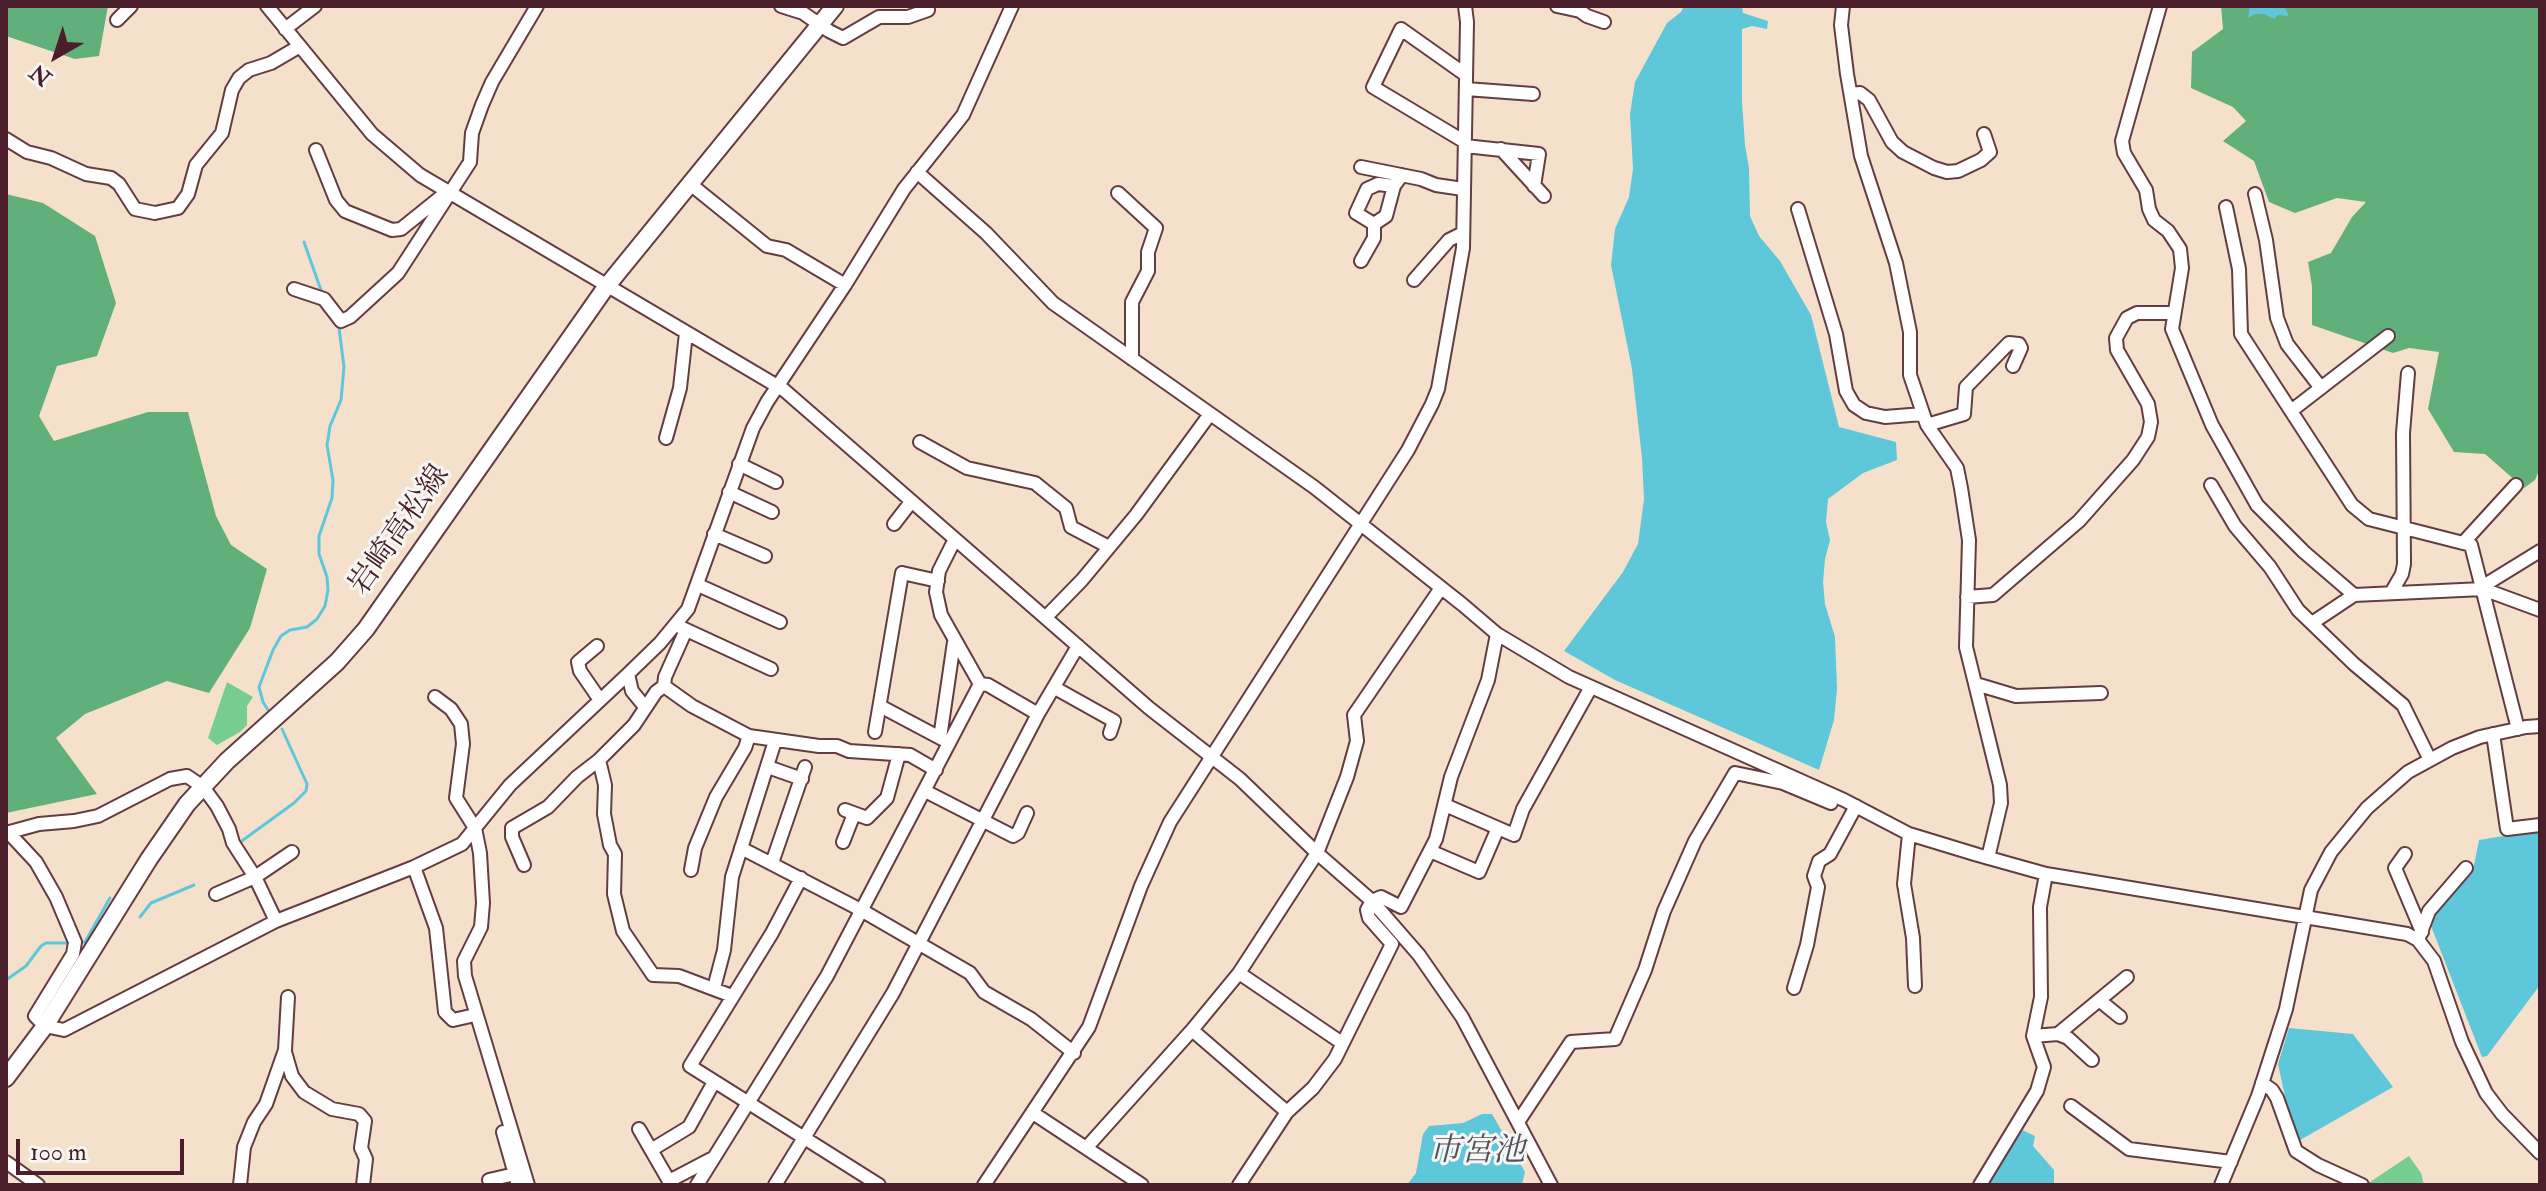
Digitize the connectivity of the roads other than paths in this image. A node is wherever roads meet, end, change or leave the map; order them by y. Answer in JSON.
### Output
{"nodes":[{"id":1,"x":131,"y":6,"type":"edge"},
{"id":2,"x":267,"y":6,"type":"edge"},
{"id":3,"x":315,"y":6,"type":"edge"},
{"id":4,"x":537,"y":6,"type":"edge"},
{"id":5,"x":781,"y":6,"type":"edge"},
{"id":6,"x":835,"y":6,"type":"edge"},
{"id":7,"x":927,"y":6,"type":"edge"},
{"id":8,"x":1012,"y":6,"type":"edge"},
{"id":9,"x":1465,"y":6,"type":"edge"},
{"id":10,"x":1557,"y":6,"type":"edge"},
{"id":11,"x":1843,"y":6,"type":"edge"},
{"id":12,"x":2160,"y":6,"type":"edge"},
{"id":13,"x":117,"y":20,"type":"dead end"},
{"id":14,"x":1604,"y":22,"type":"dead end"},
{"id":15,"x":819,"y":25,"type":"junction"},
{"id":16,"x":285,"y":29,"type":"junction"},
{"id":17,"x":300,"y":46,"type":"junction"},
{"id":18,"x":1466,"y":75,"type":"junction"},
{"id":19,"x":1466,"y":89,"type":"junction"},
{"id":20,"x":1533,"y":94,"type":"dead end"},
{"id":21,"x":1851,"y":94,"type":"junction"},
{"id":22,"x":1984,"y":134,"type":"dead end"},
{"id":23,"x":6,"y":139,"type":"edge"},
{"id":24,"x":1465,"y":144,"type":"junction"},
{"id":25,"x":1501,"y":149,"type":"junction"},
{"id":26,"x":316,"y":150,"type":"dead end"},
{"id":27,"x":1361,"y":167,"type":"dead end"},
{"id":28,"x":917,"y":172,"type":"junction"},
{"id":29,"x":1398,"y":180,"type":"junction"},
{"id":30,"x":689,"y":183,"type":"junction"},
{"id":31,"x":1534,"y":186,"type":"junction"},
{"id":32,"x":1463,"y":189,"type":"junction"},
{"id":33,"x":1118,"y":193,"type":"dead end"},
{"id":34,"x":449,"y":194,"type":"junction"},
{"id":35,"x":2255,"y":194,"type":"dead end"},
{"id":36,"x":1544,"y":196,"type":"dead end"},
{"id":37,"x":2226,"y":207,"type":"dead end"},
{"id":38,"x":1798,"y":209,"type":"dead end"},
{"id":39,"x":1374,"y":224,"type":"junction"},
{"id":40,"x":1463,"y":233,"type":"junction"},
{"id":41,"x":1361,"y":261,"type":"dead end"},
{"id":42,"x":1414,"y":280,"type":"dead end"},
{"id":43,"x":845,"y":285,"type":"junction"},
{"id":44,"x":606,"y":287,"type":"junction"},
{"id":45,"x":294,"y":289,"type":"dead end"},
{"id":46,"x":2174,"y":313,"type":"junction"},
{"id":47,"x":686,"y":333,"type":"junction"},
{"id":48,"x":2388,"y":336,"type":"dead end"},
{"id":49,"x":1132,"y":359,"type":"junction"},
{"id":50,"x":2013,"y":366,"type":"dead end"},
{"id":51,"x":2408,"y":373,"type":"dead end"},
{"id":52,"x":778,"y":386,"type":"junction"},
{"id":53,"x":2321,"y":388,"type":"junction"},
{"id":54,"x":2291,"y":411,"type":"junction"},
{"id":55,"x":1210,"y":414,"type":"junction"},
{"id":56,"x":1925,"y":420,"type":"junction"},
{"id":57,"x":666,"y":438,"type":"dead end"},
{"id":58,"x":920,"y":442,"type":"dead end"},
{"id":59,"x":739,"y":464,"type":"junction"},
{"id":60,"x":776,"y":482,"type":"dead end"},
{"id":61,"x":2211,"y":485,"type":"dead end"},
{"id":62,"x":2516,"y":485,"type":"dead end"},
{"id":63,"x":729,"y":492,"type":"junction"},
{"id":64,"x":911,"y":502,"type":"junction"},
{"id":65,"x":772,"y":512,"type":"dead end"},
{"id":66,"x":1362,"y":523,"type":"junction"},
{"id":67,"x":894,"y":524,"type":"dead end"},
{"id":68,"x":2404,"y":530,"type":"junction"},
{"id":69,"x":714,"y":534,"type":"junction"},
{"id":70,"x":955,"y":539,"type":"junction"},
{"id":71,"x":2463,"y":543,"type":"junction"},
{"id":72,"x":1109,"y":547,"type":"junction"},
{"id":73,"x":2540,"y":551,"type":"edge"},
{"id":74,"x":765,"y":556,"type":"dead end"},
{"id":75,"x":938,"y":581,"type":"junction"},
{"id":76,"x":698,"y":585,"type":"junction"},
{"id":77,"x":1441,"y":588,"type":"junction"},
{"id":78,"x":2483,"y":589,"type":"junction"},
{"id":79,"x":2391,"y":593,"type":"junction"},
{"id":80,"x":2354,"y":595,"type":"junction"},
{"id":81,"x":1967,"y":597,"type":"junction"},
{"id":82,"x":2540,"y":610,"type":"edge"},
{"id":83,"x":1046,"y":617,"type":"junction"},
{"id":84,"x":780,"y":622,"type":"dead end"},
{"id":85,"x":2312,"y":623,"type":"junction"},
{"id":86,"x":681,"y":627,"type":"junction"},
{"id":87,"x":1497,"y":634,"type":"junction"},
{"id":88,"x":954,"y":642,"type":"junction"},
{"id":89,"x":597,"y":646,"type":"dead end"},
{"id":90,"x":1078,"y":646,"type":"junction"},
{"id":91,"x":771,"y":669,"type":"dead end"},
{"id":92,"x":628,"y":674,"type":"junction"},
{"id":93,"x":980,"y":684,"type":"junction"},
{"id":94,"x":1976,"y":684,"type":"junction"},
{"id":95,"x":664,"y":686,"type":"junction"},
{"id":96,"x":1591,"y":687,"type":"junction"},
{"id":97,"x":1055,"y":688,"type":"junction"},
{"id":98,"x":2101,"y":693,"type":"dead end"},
{"id":99,"x":435,"y":697,"type":"dead end"},
{"id":100,"x":600,"y":700,"type":"junction"},
{"id":101,"x":880,"y":706,"type":"junction"},
{"id":102,"x":645,"y":707,"type":"junction"},
{"id":103,"x":1038,"y":714,"type":"junction"},
{"id":104,"x":2540,"y":726,"type":"edge"},
{"id":105,"x":2518,"y":729,"type":"junction"},
{"id":106,"x":875,"y":732,"type":"dead end"},
{"id":107,"x":1110,"y":733,"type":"dead end"},
{"id":108,"x":2493,"y":734,"type":"junction"},
{"id":109,"x":749,"y":736,"type":"junction"},
{"id":110,"x":775,"y":741,"type":"junction"},
{"id":111,"x":945,"y":741,"type":"junction"},
{"id":112,"x":899,"y":754,"type":"junction"},
{"id":113,"x":1211,"y":755,"type":"junction"},
{"id":114,"x":599,"y":760,"type":"junction"},
{"id":115,"x":2430,"y":760,"type":"junction"},
{"id":116,"x":768,"y":767,"type":"junction"},
{"id":117,"x":936,"y":770,"type":"junction"},
{"id":118,"x":203,"y":787,"type":"junction"},
{"id":119,"x":925,"y":791,"type":"junction"},
{"id":120,"x":1850,"y":803,"type":"junction"},
{"id":121,"x":1445,"y":805,"type":"junction"},
{"id":122,"x":1027,"y":813,"type":"dead end"},
{"id":123,"x":983,"y":822,"type":"junction"},
{"id":124,"x":2540,"y":825,"type":"edge"},
{"id":125,"x":475,"y":828,"type":"junction"},
{"id":126,"x":1498,"y":828,"type":"junction"},
{"id":127,"x":7,"y":832,"type":"edge"},
{"id":128,"x":1909,"y":834,"type":"junction"},
{"id":129,"x":843,"y":842,"type":"dead end"},
{"id":130,"x":741,"y":848,"type":"junction"},
{"id":131,"x":1430,"y":851,"type":"junction"},
{"id":132,"x":292,"y":852,"type":"dead end"},
{"id":133,"x":1317,"y":853,"type":"junction"},
{"id":134,"x":2405,"y":854,"type":"dead end"},
{"id":135,"x":1988,"y":858,"type":"junction"},
{"id":136,"x":772,"y":863,"type":"junction"},
{"id":137,"x":524,"y":865,"type":"dead end"},
{"id":138,"x":414,"y":867,"type":"junction"},
{"id":139,"x":2466,"y":868,"type":"dead end"},
{"id":140,"x":691,"y":870,"type":"dead end"},
{"id":141,"x":2046,"y":874,"type":"junction"},
{"id":142,"x":255,"y":877,"type":"junction"},
{"id":143,"x":801,"y":878,"type":"junction"},
{"id":144,"x":216,"y":894,"type":"dead end"},
{"id":145,"x":1372,"y":901,"type":"junction"},
{"id":146,"x":861,"y":910,"type":"junction"},
{"id":147,"x":2305,"y":917,"type":"junction"},
{"id":148,"x":276,"y":921,"type":"junction"},
{"id":149,"x":2420,"y":936,"type":"junction"},
{"id":150,"x":918,"y":943,"type":"junction"},
{"id":151,"x":1239,"y":973,"type":"junction"},
{"id":152,"x":2127,"y":977,"type":"dead end"},
{"id":153,"x":1915,"y":986,"type":"dead end"},
{"id":154,"x":714,"y":988,"type":"junction"},
{"id":155,"x":1794,"y":988,"type":"dead end"},
{"id":156,"x":732,"y":996,"type":"junction"},
{"id":157,"x":288,"y":997,"type":"dead end"},
{"id":158,"x":2099,"y":1000,"type":"junction"},
{"id":159,"x":475,"y":1015,"type":"junction"},
{"id":160,"x":2120,"y":1017,"type":"dead end"},
{"id":161,"x":45,"y":1026,"type":"junction"},
{"id":162,"x":1192,"y":1030,"type":"junction"},
{"id":163,"x":2058,"y":1034,"type":"junction"},
{"id":164,"x":2033,"y":1036,"type":"junction"},
{"id":165,"x":1342,"y":1043,"type":"junction"},
{"id":166,"x":485,"y":1049,"type":"junction"},
{"id":167,"x":285,"y":1050,"type":"junction"},
{"id":168,"x":1074,"y":1053,"type":"junction"},
{"id":169,"x":2092,"y":1060,"type":"dead end"},
{"id":170,"x":6,"y":1078,"type":"edge"},
{"id":171,"x":714,"y":1082,"type":"junction"},
{"id":172,"x":2262,"y":1083,"type":"junction"},
{"id":173,"x":748,"y":1103,"type":"junction"},
{"id":174,"x":2071,"y":1106,"type":"dead end"},
{"id":175,"x":1287,"y":1112,"type":"junction"},
{"id":176,"x":1033,"y":1113,"type":"junction"},
{"id":177,"x":1518,"y":1122,"type":"junction"},
{"id":178,"x":639,"y":1129,"type":"dead end"},
{"id":179,"x":804,"y":1138,"type":"junction"},
{"id":180,"x":1087,"y":1147,"type":"junction"},
{"id":181,"x":651,"y":1150,"type":"junction"},
{"id":182,"x":2540,"y":1153,"type":"edge"},
{"id":183,"x":714,"y":1158,"type":"junction"},
{"id":184,"x":6,"y":1162,"type":"edge"},
{"id":185,"x":2231,"y":1162,"type":"junction"},
{"id":186,"x":860,"y":1172,"type":"junction"},
{"id":187,"x":489,"y":1180,"type":"dead end"},
{"id":188,"x":516,"y":1180,"type":"edge"},
{"id":189,"x":38,"y":1185,"type":"edge"},
{"id":190,"x":240,"y":1185,"type":"edge"},
{"id":191,"x":363,"y":1185,"type":"edge"},
{"id":192,"x":528,"y":1185,"type":"edge"},
{"id":193,"x":697,"y":1185,"type":"edge"},
{"id":194,"x":775,"y":1185,"type":"edge"},
{"id":195,"x":852,"y":1185,"type":"edge"},
{"id":196,"x":879,"y":1185,"type":"edge"},
{"id":197,"x":984,"y":1185,"type":"edge"},
{"id":198,"x":1142,"y":1185,"type":"edge"},
{"id":199,"x":1239,"y":1185,"type":"edge"},
{"id":200,"x":1551,"y":1185,"type":"edge"},
{"id":201,"x":1980,"y":1185,"type":"edge"},
{"id":202,"x":2221,"y":1185,"type":"edge"},
{"id":203,"x":2362,"y":1185,"type":"edge"}],
"edges":[{"from":1,"to":13,"type":"street"},
{"from":2,"to":16,"type":"street"},
{"from":3,"to":16,"type":"street"},
{"from":4,"to":34,"type":"street"},
{"from":5,"to":15,"type":"street"},
{"from":6,"to":15,"type":"main road","name":"岩崎高松線"},
{"from":7,"to":15,"type":"street"},
{"from":8,"to":28,"type":"street"},
{"from":9,"to":18,"type":"street"},
{"from":10,"to":14,"type":"street"},
{"from":11,"to":21,"type":"street"},
{"from":12,"to":46,"type":"street"},
{"from":15,"to":30,"type":"main road","name":"岩崎高松線"},
{"from":16,"to":17,"type":"street"},
{"from":17,"to":23,"type":"street"},
{"from":17,"to":34,"type":"street"},
{"from":18,"to":19,"type":"street"},
{"from":18,"to":24,"type":"street"},
{"from":19,"to":20,"type":"street"},
{"from":19,"to":24,"type":"street"},
{"from":21,"to":22,"type":"street"},
{"from":21,"to":56,"type":"street"},
{"from":24,"to":25,"type":"street"},
{"from":24,"to":32,"type":"street"},
{"from":25,"to":31,"type":"street"},
{"from":25,"to":31,"type":"street"},
{"from":26,"to":34,"type":"street"},
{"from":27,"to":29,"type":"street"},
{"from":28,"to":43,"type":"street"},
{"from":28,"to":49,"type":"street"},
{"from":29,"to":32,"type":"street"},
{"from":29,"to":39,"type":"street"},
{"from":29,"to":39,"type":"street"},
{"from":30,"to":43,"type":"street"},
{"from":30,"to":44,"type":"main road","name":"岩崎高松線"},
{"from":31,"to":36,"type":"street"},
{"from":32,"to":40,"type":"street"},
{"from":33,"to":49,"type":"street"},
{"from":34,"to":44,"type":"street"},
{"from":34,"to":45,"type":"street"},
{"from":35,"to":53,"type":"street"},
{"from":37,"to":54,"type":"street"},
{"from":38,"to":56,"type":"street"},
{"from":39,"to":41,"type":"street"},
{"from":40,"to":42,"type":"street"},
{"from":40,"to":66,"type":"street"},
{"from":43,"to":52,"type":"street"},
{"from":44,"to":47,"type":"street"},
{"from":44,"to":118,"type":"main road","name":"岩崎高松線"},
{"from":46,"to":80,"type":"street"},
{"from":46,"to":81,"type":"street"},
{"from":47,"to":52,"type":"street"},
{"from":47,"to":57,"type":"street"},
{"from":48,"to":53,"type":"street"},
{"from":49,"to":55,"type":"street"},
{"from":50,"to":56,"type":"street"},
{"from":51,"to":68,"type":"street"},
{"from":52,"to":59,"type":"street"},
{"from":52,"to":64,"type":"street"},
{"from":53,"to":54,"type":"street"},
{"from":54,"to":68,"type":"street"},
{"from":55,"to":66,"type":"street"},
{"from":55,"to":72,"type":"street"},
{"from":56,"to":81,"type":"street"},
{"from":58,"to":72,"type":"street"},
{"from":59,"to":60,"type":"street"},
{"from":59,"to":63,"type":"street"},
{"from":61,"to":85,"type":"street"},
{"from":62,"to":71,"type":"street"},
{"from":63,"to":65,"type":"street"},
{"from":63,"to":69,"type":"street"},
{"from":64,"to":67,"type":"street"},
{"from":64,"to":70,"type":"street"},
{"from":66,"to":77,"type":"street"},
{"from":66,"to":113,"type":"street"},
{"from":68,"to":71,"type":"street"},
{"from":68,"to":79,"type":"street"},
{"from":69,"to":74,"type":"street"},
{"from":69,"to":76,"type":"street"},
{"from":70,"to":75,"type":"street"},
{"from":70,"to":83,"type":"street"},
{"from":71,"to":78,"type":"street"},
{"from":72,"to":83,"type":"street"},
{"from":73,"to":78,"type":"street"},
{"from":75,"to":88,"type":"street"},
{"from":75,"to":101,"type":"street"},
{"from":76,"to":84,"type":"street"},
{"from":76,"to":86,"type":"street"},
{"from":77,"to":87,"type":"street"},
{"from":77,"to":133,"type":"street"},
{"from":78,"to":79,"type":"street"},
{"from":78,"to":82,"type":"street"},
{"from":78,"to":105,"type":"street"},
{"from":79,"to":80,"type":"street"},
{"from":80,"to":85,"type":"street"},
{"from":81,"to":94,"type":"street"},
{"from":83,"to":90,"type":"street"},
{"from":85,"to":115,"type":"street"},
{"from":86,"to":91,"type":"street"},
{"from":86,"to":92,"type":"street"},
{"from":86,"to":95,"type":"street"},
{"from":87,"to":96,"type":"street"},
{"from":87,"to":121,"type":"street"},
{"from":88,"to":93,"type":"street"},
{"from":88,"to":111,"type":"street"},
{"from":89,"to":100,"type":"street"},
{"from":90,"to":97,"type":"street"},
{"from":90,"to":113,"type":"street"},
{"from":92,"to":100,"type":"street"},
{"from":92,"to":102,"type":"street"},
{"from":93,"to":103,"type":"street"},
{"from":93,"to":111,"type":"street"},
{"from":94,"to":98,"type":"street"},
{"from":94,"to":135,"type":"street"},
{"from":95,"to":102,"type":"street"},
{"from":95,"to":109,"type":"street"},
{"from":96,"to":120,"type":"street"},
{"from":96,"to":126,"type":"street"},
{"from":97,"to":103,"type":"street"},
{"from":97,"to":107,"type":"street"},
{"from":99,"to":125,"type":"street"},
{"from":100,"to":125,"type":"street"},
{"from":101,"to":106,"type":"street"},
{"from":101,"to":111,"type":"street"},
{"from":102,"to":114,"type":"street"},
{"from":103,"to":123,"type":"street"},
{"from":104,"to":105,"type":"street"},
{"from":105,"to":108,"type":"street"},
{"from":108,"to":115,"type":"street"},
{"from":108,"to":124,"type":"street"},
{"from":109,"to":110,"type":"street"},
{"from":109,"to":140,"type":"street"},
{"from":110,"to":112,"type":"street"},
{"from":110,"to":116,"type":"street"},
{"from":111,"to":117,"type":"street"},
{"from":112,"to":117,"type":"street"},
{"from":112,"to":129,"type":"street"},
{"from":113,"to":133,"type":"street"},
{"from":113,"to":168,"type":"street"},
{"from":114,"to":137,"type":"street"},
{"from":114,"to":154,"type":"street"},
{"from":115,"to":147,"type":"street"},
{"from":116,"to":130,"type":"street"},
{"from":116,"to":136,"type":"street"},
{"from":117,"to":119,"type":"street"},
{"from":118,"to":127,"type":"street"},
{"from":118,"to":142,"type":"street"},
{"from":118,"to":161,"type":"main road","name":"岩崎高松線"},
{"from":119,"to":123,"type":"street"},
{"from":119,"to":146,"type":"street"},
{"from":120,"to":128,"type":"street"},
{"from":120,"to":155,"type":"street"},
{"from":120,"to":177,"type":"street"},
{"from":121,"to":126,"type":"street"},
{"from":121,"to":131,"type":"street"},
{"from":122,"to":123,"type":"street"},
{"from":123,"to":150,"type":"street"},
{"from":125,"to":138,"type":"street"},
{"from":125,"to":159,"type":"street"},
{"from":126,"to":131,"type":"street"},
{"from":127,"to":161,"type":"street"},
{"from":128,"to":135,"type":"street"},
{"from":128,"to":153,"type":"street"},
{"from":130,"to":136,"type":"street"},
{"from":130,"to":154,"type":"street"},
{"from":131,"to":145,"type":"street"},
{"from":132,"to":142,"type":"street"},
{"from":133,"to":145,"type":"street"},
{"from":133,"to":151,"type":"street"},
{"from":134,"to":149,"type":"street"},
{"from":135,"to":141,"type":"street"},
{"from":136,"to":143,"type":"street"},
{"from":138,"to":148,"type":"street"},
{"from":138,"to":159,"type":"street"},
{"from":139,"to":149,"type":"street"},
{"from":141,"to":147,"type":"street"},
{"from":141,"to":164,"type":"street"},
{"from":142,"to":144,"type":"street"},
{"from":142,"to":148,"type":"street"},
{"from":143,"to":146,"type":"street"},
{"from":143,"to":156,"type":"street"},
{"from":145,"to":165,"type":"street"},
{"from":145,"to":177,"type":"street"},
{"from":146,"to":150,"type":"street"},
{"from":146,"to":173,"type":"street"},
{"from":147,"to":149,"type":"street"},
{"from":147,"to":172,"type":"street"},
{"from":148,"to":161,"type":"street"},
{"from":149,"to":182,"type":"street"},
{"from":150,"to":168,"type":"street"},
{"from":150,"to":179,"type":"street"},
{"from":151,"to":162,"type":"street"},
{"from":151,"to":165,"type":"street"},
{"from":152,"to":158,"type":"street"},
{"from":154,"to":156,"type":"street"},
{"from":156,"to":171,"type":"street"},
{"from":157,"to":167,"type":"street"},
{"from":158,"to":160,"type":"street"},
{"from":158,"to":163,"type":"street"},
{"from":159,"to":166,"type":"street"},
{"from":161,"to":170,"type":"main road","name":"岩崎高松線"},
{"from":162,"to":175,"type":"street"},
{"from":162,"to":180,"type":"street"},
{"from":163,"to":164,"type":"street"},
{"from":163,"to":169,"type":"street"},
{"from":164,"to":201,"type":"street"},
{"from":165,"to":175,"type":"street"},
{"from":166,"to":188,"type":"street"},
{"from":166,"to":192,"type":"street"},
{"from":167,"to":190,"type":"street"},
{"from":167,"to":191,"type":"street"},
{"from":168,"to":176,"type":"street"},
{"from":171,"to":173,"type":"street"},
{"from":171,"to":181,"type":"street"},
{"from":172,"to":185,"type":"street"},
{"from":172,"to":203,"type":"street"},
{"from":173,"to":179,"type":"street"},
{"from":173,"to":183,"type":"street"},
{"from":174,"to":185,"type":"street"},
{"from":175,"to":199,"type":"street"},
{"from":176,"to":180,"type":"street"},
{"from":176,"to":197,"type":"street"},
{"from":177,"to":200,"type":"street"},
{"from":178,"to":181,"type":"street"},
{"from":179,"to":186,"type":"street"},
{"from":179,"to":194,"type":"street"},
{"from":180,"to":198,"type":"street"},
{"from":181,"to":183,"type":"street"},
{"from":183,"to":193,"type":"street"},
{"from":184,"to":189,"type":"street"},
{"from":185,"to":202,"type":"street"},
{"from":186,"to":195,"type":"street"},
{"from":186,"to":196,"type":"street"},
{"from":187,"to":188,"type":"street"}]}
